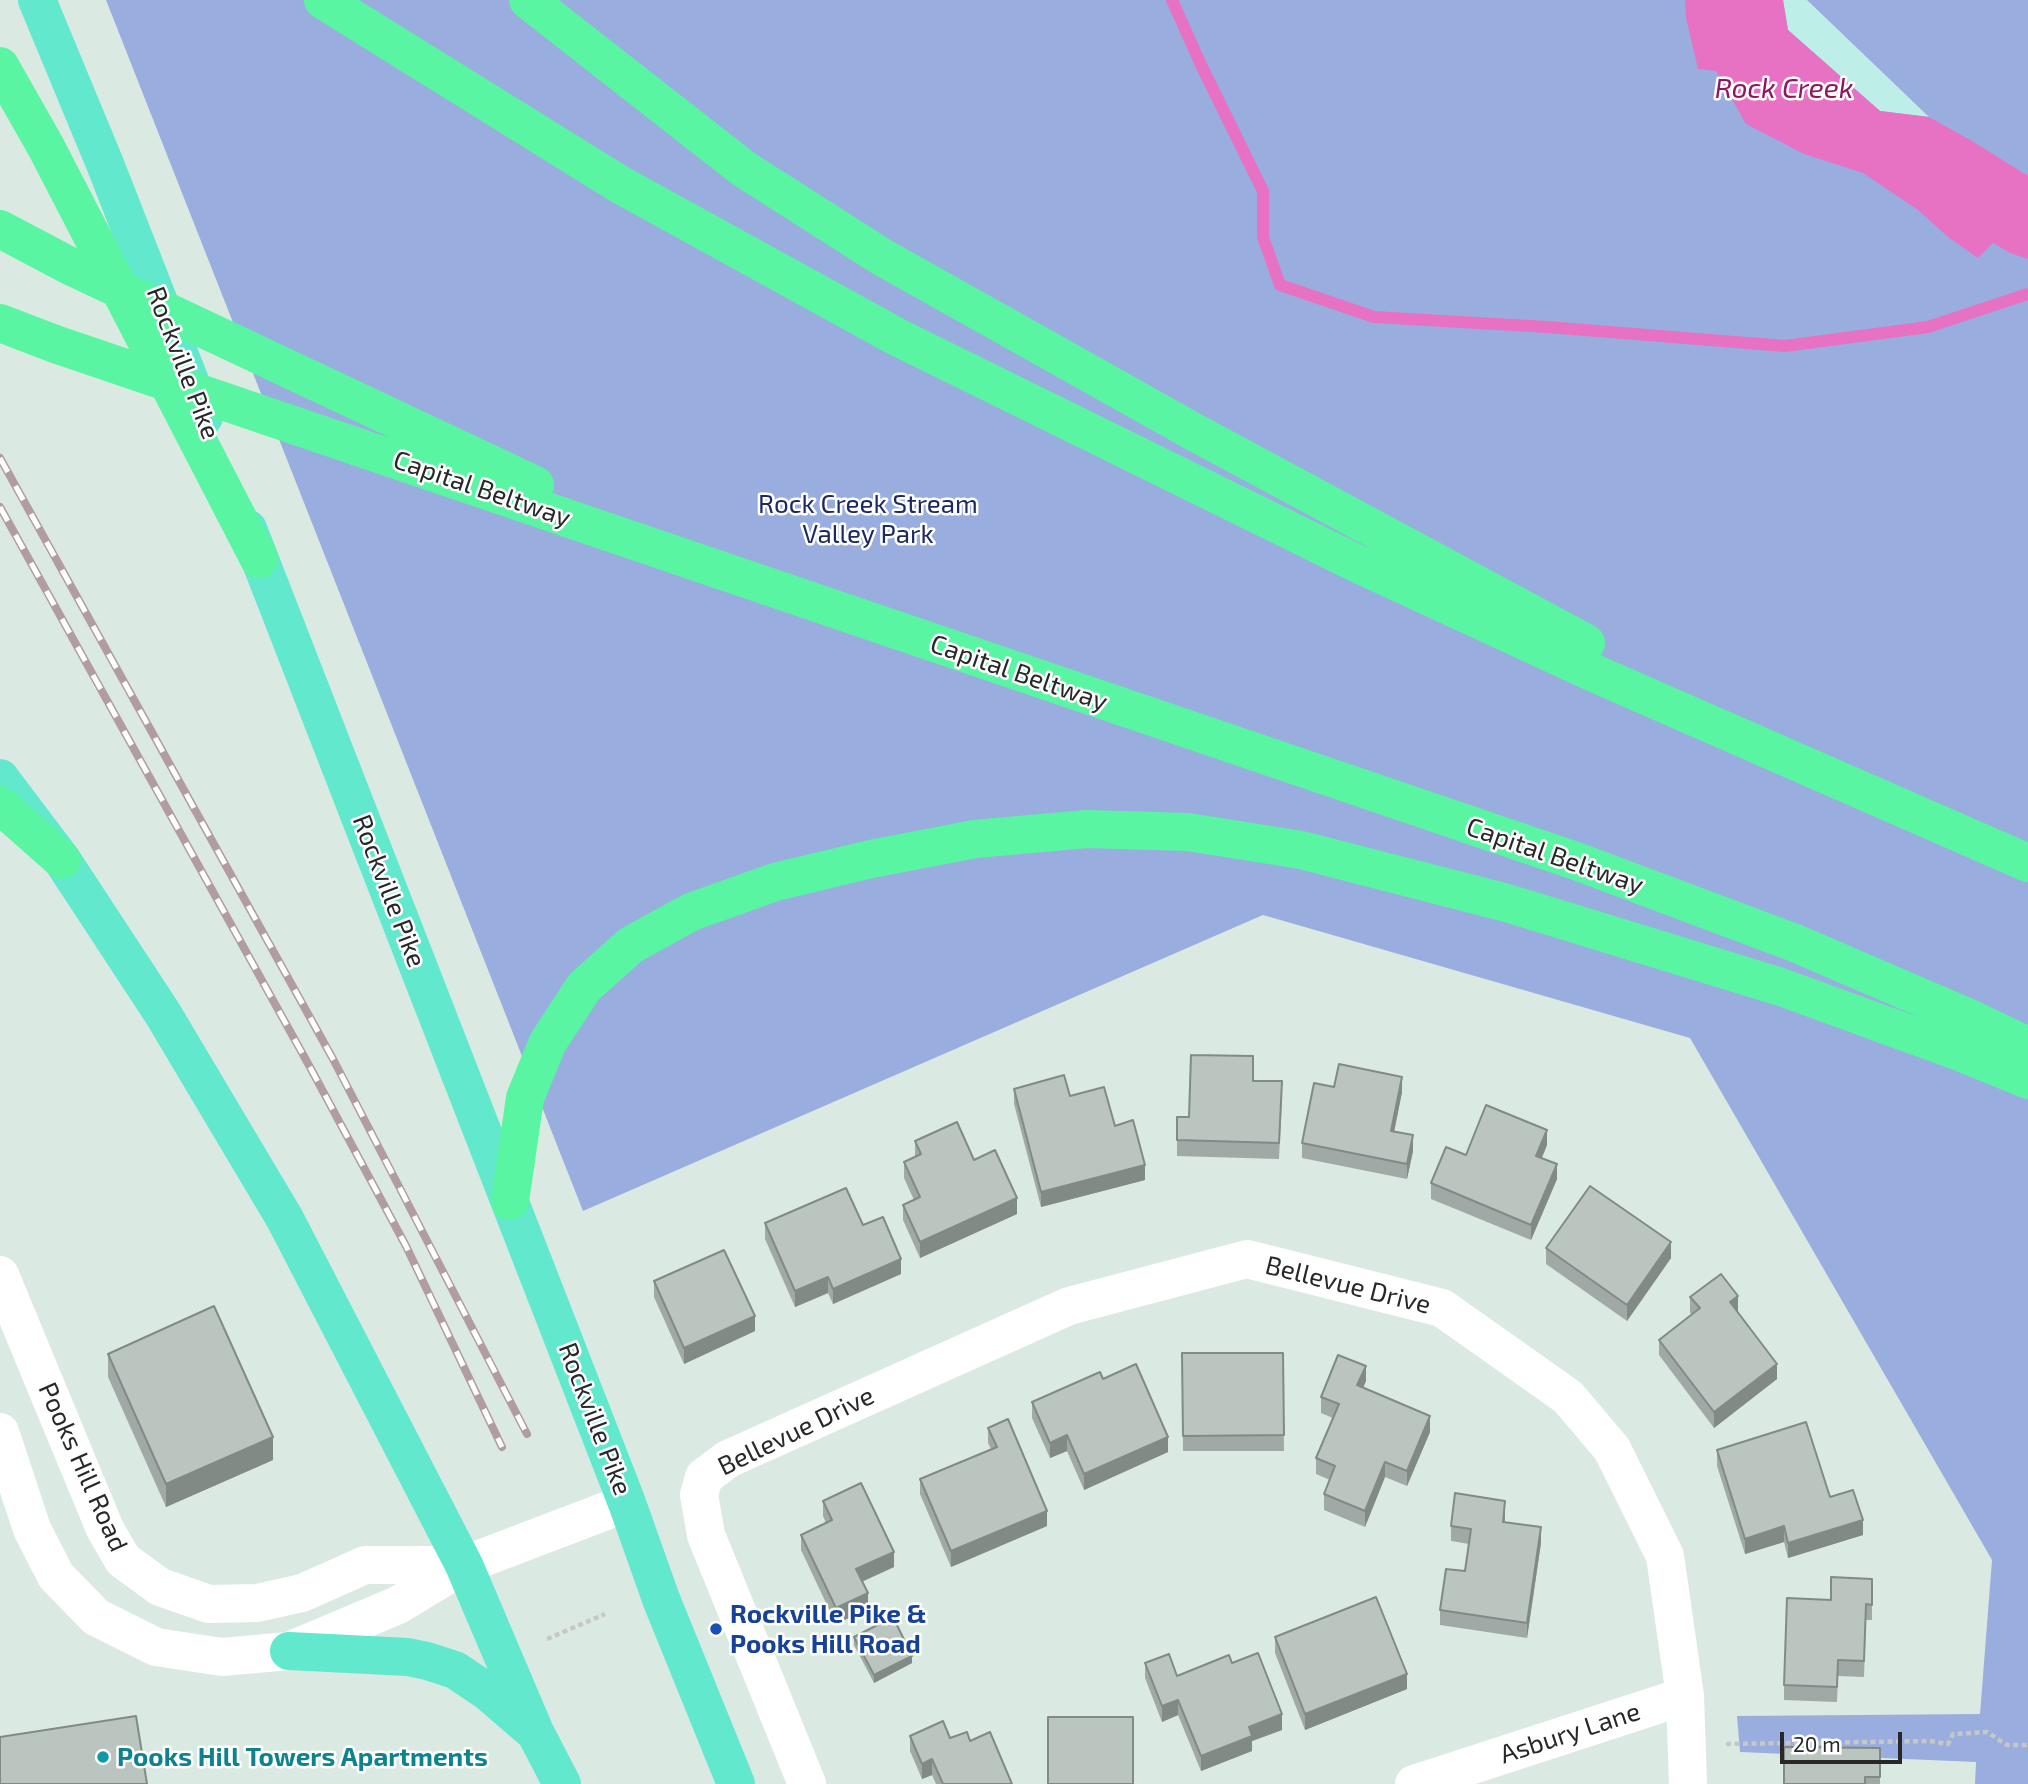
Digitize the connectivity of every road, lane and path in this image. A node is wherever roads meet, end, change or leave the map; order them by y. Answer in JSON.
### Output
{"nodes":[{"id":1,"x":37,"y":0,"type":"edge"},
{"id":2,"x":323,"y":0,"type":"edge"},
{"id":3,"x":528,"y":0,"type":"edge"},
{"id":4,"x":0,"y":66,"type":"edge"},
{"id":5,"x":0,"y":229,"type":"edge"},
{"id":6,"x":0,"y":323,"type":"edge"},
{"id":7,"x":260,"y":559,"type":"junction"},
{"id":8,"x":704,"y":564,"type":"junction"},
{"id":9,"x":0,"y":778,"type":"edge"},
{"id":10,"x":1850,"y":785,"type":"junction"},
{"id":11,"x":0,"y":805,"type":"edge"},
{"id":12,"x":62,"y":860,"type":"junction"},
{"id":13,"x":2028,"y":863,"type":"edge"},
{"id":14,"x":2028,"y":1046,"type":"edge"},
{"id":15,"x":2028,"y":1080,"type":"edge"},
{"id":16,"x":510,"y":1201,"type":"junction"},
{"id":17,"x":0,"y":1275,"type":"edge"},
{"id":18,"x":0,"y":1432,"type":"edge"},
{"id":19,"x":627,"y":1503,"type":"junction"},
{"id":20,"x":464,"y":1565,"type":"junction"},
{"id":21,"x":605,"y":1614,"type":"dead end"},
{"id":22,"x":547,"y":1639,"type":"dead end"},
{"id":23,"x":289,"y":1651,"type":"junction"},
{"id":24,"x":1685,"y":1696,"type":"junction"},
{"id":25,"x":536,"y":1732,"type":"junction"},
{"id":26,"x":1687,"y":1745,"type":"junction"},
{"id":27,"x":2028,"y":1745,"type":"edge"},
{"id":28,"x":562,"y":1784,"type":"edge"},
{"id":29,"x":736,"y":1784,"type":"edge"},
{"id":30,"x":807,"y":1784,"type":"edge"},
{"id":31,"x":1415,"y":1784,"type":"edge"},
{"id":32,"x":1688,"y":1784,"type":"edge"}],
"edges":[{"from":1,"to":7,"type":"main road","name":"Rockville Pike"},
{"from":2,"to":10,"type":"highway"},
{"from":3,"to":10,"type":"highway"},
{"from":4,"to":7,"type":"highway"},
{"from":5,"to":8,"type":"highway"},
{"from":6,"to":8,"type":"highway","name":"Capital Beltway"},
{"from":7,"to":16,"type":"main road","name":"Rockville Pike"},
{"from":8,"to":14,"type":"highway","name":"Capital Beltway"},
{"from":9,"to":12,"type":"main road"},
{"from":10,"to":13,"type":"highway"},
{"from":11,"to":12,"type":"highway"},
{"from":12,"to":20,"type":"main road"},
{"from":15,"to":16,"type":"highway"},
{"from":16,"to":19,"type":"main road","name":"Rockville Pike"},
{"from":17,"to":20,"type":"street","name":"Pooks Hill Road"},
{"from":18,"to":23,"type":"street","name":"Pooks Hill Road"},
{"from":19,"to":20,"type":"street","name":"Pooks Hill Road"},
{"from":19,"to":29,"type":"main road","name":"Rockville Pike"},
{"from":20,"to":23,"type":"street","name":"Pooks Hill Road"},
{"from":20,"to":25,"type":"main road"},
{"from":21,"to":22,"type":"path"},
{"from":23,"to":25,"type":"main road"},
{"from":24,"to":26,"type":"street","name":"Bellevue Drive"},
{"from":24,"to":30,"type":"street","name":"Bellevue Drive"},
{"from":24,"to":31,"type":"street","name":"Asbury Lane"},
{"from":25,"to":28,"type":"main road"},
{"from":26,"to":27,"type":"path"},
{"from":26,"to":32,"type":"street","name":"Bellevue Drive"}]}
